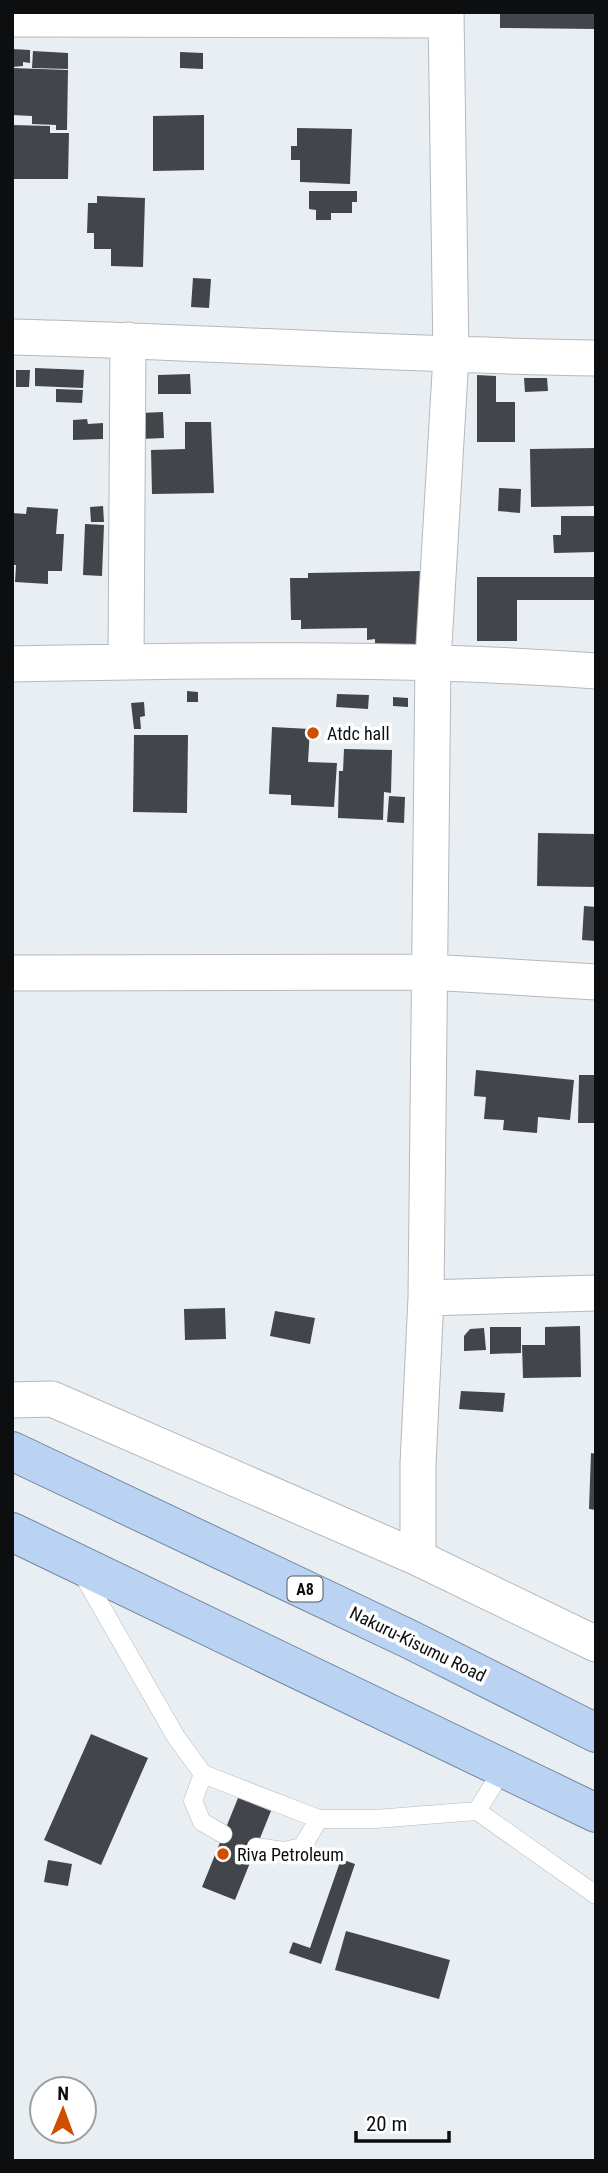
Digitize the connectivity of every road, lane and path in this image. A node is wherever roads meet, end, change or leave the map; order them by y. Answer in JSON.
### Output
{"nodes":[{"id":1,"x":446,"y":16,"type":"edge"},
{"id":2,"x":12,"y":19,"type":"edge"},
{"id":3,"x":12,"y":337,"type":"edge"},
{"id":4,"x":128,"y":340,"type":"junction"},
{"id":5,"x":452,"y":356,"type":"junction"},
{"id":6,"x":596,"y":358,"type":"edge"},
{"id":7,"x":433,"y":661,"type":"junction"},
{"id":8,"x":126,"y":662,"type":"junction"},
{"id":9,"x":12,"y":664,"type":"edge"},
{"id":10,"x":596,"y":671,"type":"edge"},
{"id":11,"x":430,"y":972,"type":"junction"},
{"id":12,"x":12,"y":973,"type":"edge"},
{"id":13,"x":596,"y":982,"type":"edge"},
{"id":14,"x":596,"y":1293,"type":"edge"},
{"id":15,"x":426,"y":1298,"type":"junction"},
{"id":16,"x":12,"y":1400,"type":"edge"},
{"id":17,"x":12,"y":1451,"type":"edge"},
{"id":18,"x":12,"y":1532,"type":"edge"},
{"id":19,"x":418,"y":1558,"type":"junction"},
{"id":20,"x":76,"y":1564,"type":"junction"},
{"id":21,"x":596,"y":1644,"type":"edge"},
{"id":22,"x":596,"y":1733,"type":"edge"},
{"id":23,"x":503,"y":1769,"type":"junction"},
{"id":24,"x":203,"y":1774,"type":"junction"},
{"id":25,"x":477,"y":1811,"type":"junction"},
{"id":26,"x":596,"y":1812,"type":"edge"},
{"id":27,"x":319,"y":1819,"type":"junction"},
{"id":28,"x":223,"y":1834,"type":"dead end"},
{"id":29,"x":256,"y":1847,"type":"dead end"},
{"id":30,"x":596,"y":1895,"type":"edge"}],
"edges":[{"from":1,"to":2,"type":"street"},
{"from":1,"to":5,"type":"street"},
{"from":3,"to":4,"type":"street"},
{"from":4,"to":5,"type":"street"},
{"from":4,"to":8,"type":"street"},
{"from":5,"to":6,"type":"street"},
{"from":5,"to":7,"type":"street"},
{"from":7,"to":8,"type":"street"},
{"from":7,"to":10,"type":"street"},
{"from":7,"to":11,"type":"street"},
{"from":8,"to":9,"type":"street"},
{"from":11,"to":12,"type":"street"},
{"from":11,"to":13,"type":"street"},
{"from":11,"to":15,"type":"street"},
{"from":14,"to":15,"type":"street"},
{"from":15,"to":19,"type":"street"},
{"from":16,"to":19,"type":"street"},
{"from":17,"to":22,"type":"highway","name":"Nakuru-Kisumu Road","number":"A8"},
{"from":18,"to":20,"type":"highway"},
{"from":19,"to":21,"type":"street"},
{"from":20,"to":23,"type":"highway"},
{"from":20,"to":24,"type":"lane"},
{"from":23,"to":25,"type":"lane"},
{"from":23,"to":26,"type":"highway"},
{"from":24,"to":27,"type":"lane"},
{"from":24,"to":28,"type":"lane"},
{"from":25,"to":27,"type":"lane"},
{"from":25,"to":30,"type":"lane"},
{"from":27,"to":29,"type":"lane"}]}
